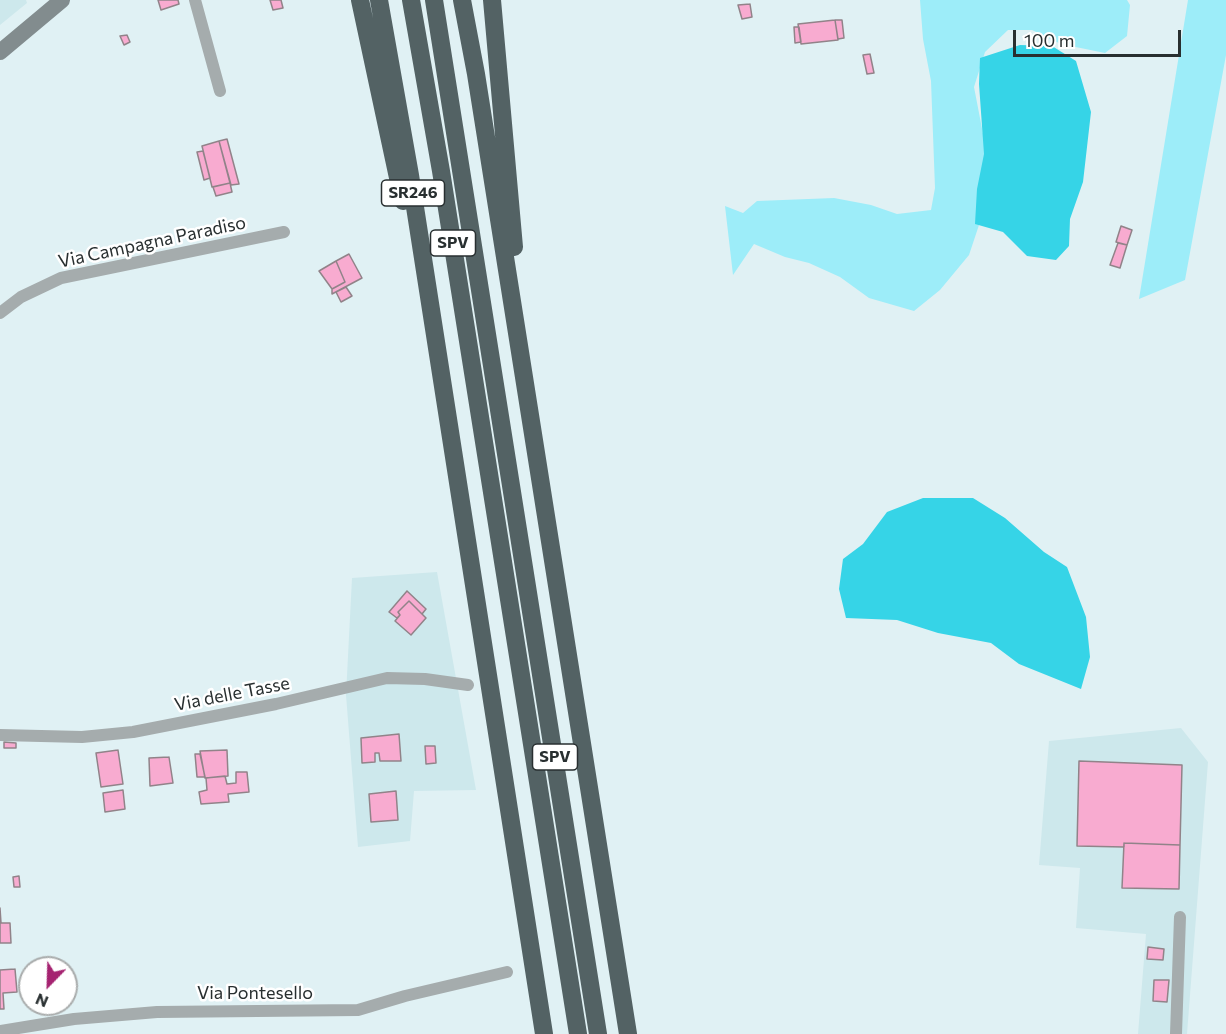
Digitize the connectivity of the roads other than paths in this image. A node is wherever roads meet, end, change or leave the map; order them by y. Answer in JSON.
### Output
{"nodes":[{"id":1,"x":62,"y":0,"type":"edge"},
{"id":2,"x":195,"y":0,"type":"edge"},
{"id":3,"x":360,"y":0,"type":"edge"},
{"id":4,"x":379,"y":0,"type":"edge"},
{"id":5,"x":411,"y":0,"type":"edge"},
{"id":6,"x":434,"y":0,"type":"edge"},
{"id":7,"x":462,"y":0,"type":"edge"},
{"id":8,"x":492,"y":0,"type":"edge"},
{"id":9,"x":0,"y":52,"type":"edge"},
{"id":10,"x":220,"y":91,"type":"dead end"},
{"id":11,"x":284,"y":232,"type":"dead end"},
{"id":12,"x":0,"y":313,"type":"edge"},
{"id":13,"x":524,"y":378,"type":"junction"},
{"id":14,"x":442,"y":387,"type":"junction"},
{"id":15,"x":468,"y":685,"type":"dead end"},
{"id":16,"x":0,"y":735,"type":"edge"},
{"id":17,"x":1180,"y":917,"type":"dead end"},
{"id":18,"x":507,"y":972,"type":"dead end"},
{"id":19,"x":0,"y":1031,"type":"edge"},
{"id":20,"x":544,"y":1034,"type":"edge"},
{"id":21,"x":578,"y":1034,"type":"edge"},
{"id":22,"x":598,"y":1034,"type":"edge"},
{"id":23,"x":628,"y":1034,"type":"edge"},
{"id":24,"x":1176,"y":1034,"type":"edge"}],
"edges":[{"from":1,"to":9,"type":"street"},
{"from":2,"to":10,"type":"street"},
{"from":3,"to":14,"type":"highway"},
{"from":4,"to":14,"type":"highway","number":"SR246"},
{"from":5,"to":21,"type":"highway","number":"SPV"},
{"from":6,"to":22,"type":"highway","number":"SPV"},
{"from":7,"to":13,"type":"highway"},
{"from":8,"to":13,"type":"highway"},
{"from":11,"to":12,"type":"street","name":"Via Campagna Paradiso"},
{"from":13,"to":23,"type":"highway"},
{"from":14,"to":20,"type":"highway","number":"SR246"},
{"from":15,"to":16,"type":"street","name":"Via delle Tasse"},
{"from":17,"to":24,"type":"street"},
{"from":18,"to":19,"type":"street","name":"Via Pontesello"}]}
